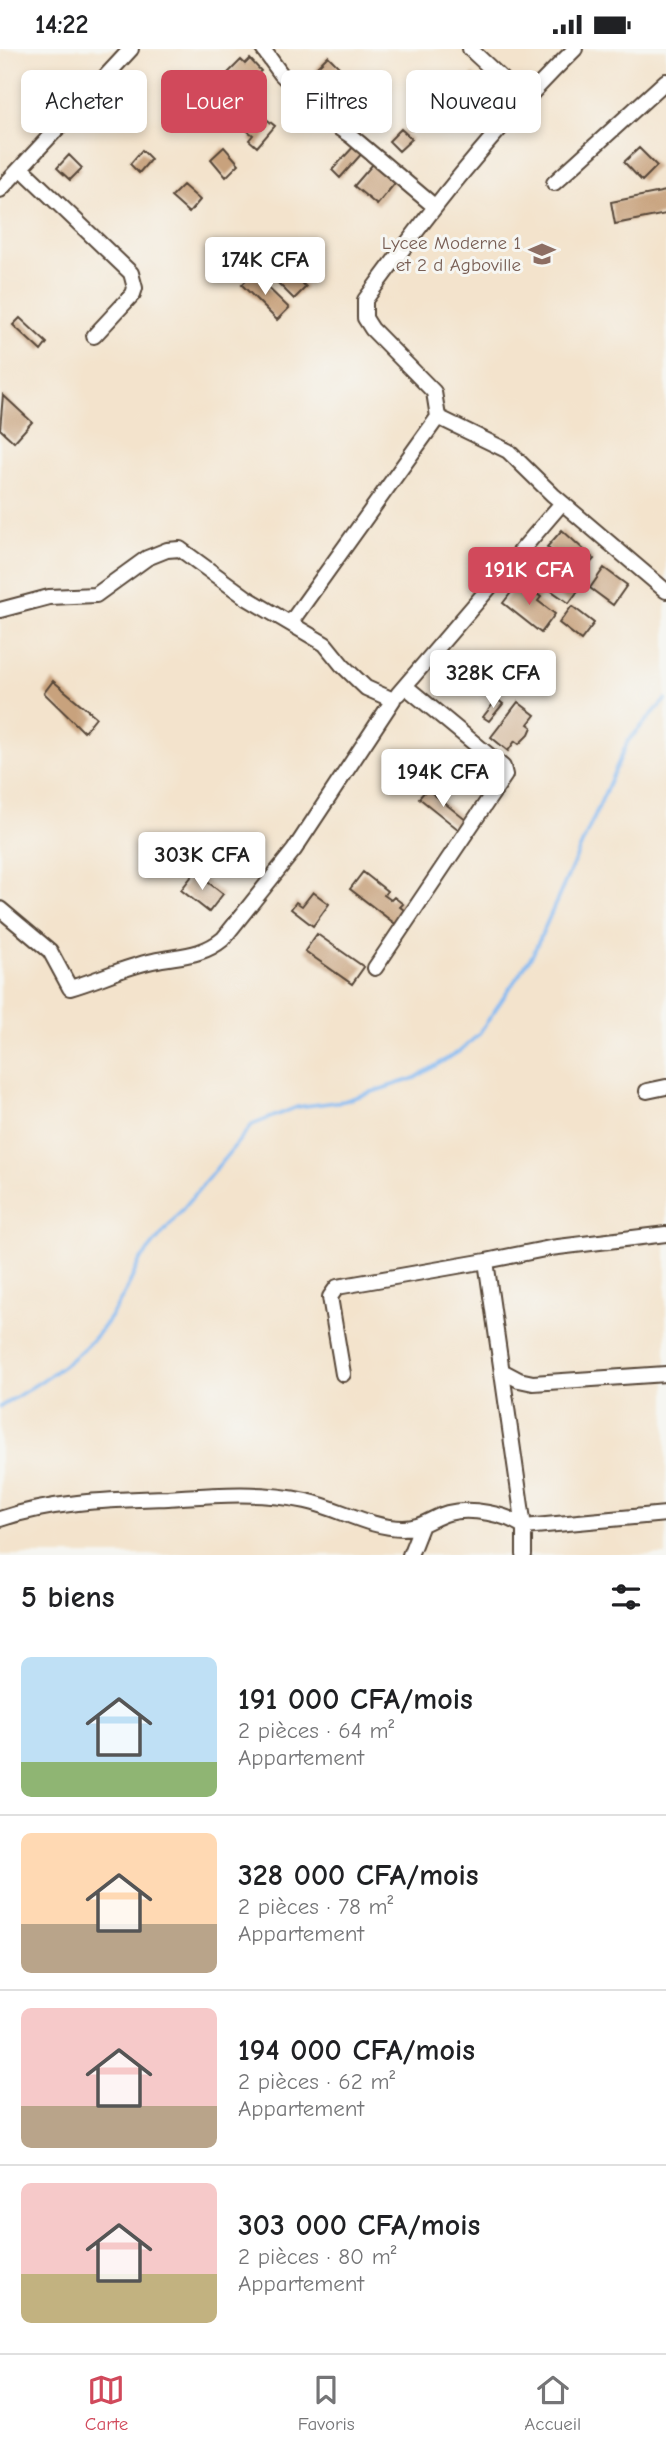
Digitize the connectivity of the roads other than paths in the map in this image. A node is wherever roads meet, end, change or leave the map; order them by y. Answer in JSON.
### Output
{"nodes":[{"id":1,"x":131,"y":49,"type":"edge"},
{"id":2,"x":263,"y":49,"type":"edge"},
{"id":3,"x":470,"y":49,"type":"edge"},
{"id":4,"x":575,"y":49,"type":"edge"},
{"id":5,"x":493,"y":70,"type":"edge"},
{"id":6,"x":666,"y":81,"type":"edge"},
{"id":7,"x":541,"y":82,"type":"edge"},
{"id":8,"x":495,"y":133,"type":"edge"},
{"id":9,"x":22,"y":169,"type":"junction"},
{"id":10,"x":554,"y":184,"type":"dead end"},
{"id":11,"x":0,"y":190,"type":"edge"},
{"id":12,"x":434,"y":206,"type":"junction"},
{"id":13,"x":94,"y":336,"type":"dead end"},
{"id":14,"x":438,"y":417,"type":"junction"},
{"id":15,"x":562,"y":503,"type":"junction"},
{"id":16,"x":666,"y":591,"type":"edge"},
{"id":17,"x":0,"y":610,"type":"edge"},
{"id":18,"x":291,"y":622,"type":"junction"},
{"id":19,"x":405,"y":686,"type":"junction"},
{"id":20,"x":393,"y":700,"type":"junction"},
{"id":21,"x":0,"y":909,"type":"edge"},
{"id":22,"x":375,"y":968,"type":"dead end"},
{"id":23,"x":666,"y":1087,"type":"edge"},
{"id":24,"x":647,"y":1091,"type":"dead end"},
{"id":25,"x":666,"y":1234,"type":"edge"},
{"id":26,"x":486,"y":1261,"type":"junction"},
{"id":27,"x":502,"y":1371,"type":"junction"},
{"id":28,"x":342,"y":1374,"type":"dead end"},
{"id":29,"x":666,"y":1374,"type":"edge"},
{"id":30,"x":666,"y":1514,"type":"edge"},
{"id":31,"x":0,"y":1520,"type":"edge"},
{"id":32,"x":421,"y":1527,"type":"junction"},
{"id":33,"x":524,"y":1527,"type":"junction"},
{"id":34,"x":410,"y":1555,"type":"edge"},
{"id":35,"x":524,"y":1555,"type":"edge"}],
"edges":[{"from":1,"to":9,"type":"street"},
{"from":2,"to":12,"type":"street"},
{"from":3,"to":5,"type":"street"},
{"from":4,"to":7,"type":"street"},
{"from":6,"to":10,"type":"street"},
{"from":8,"to":12,"type":"street"},
{"from":9,"to":11,"type":"street"},
{"from":9,"to":13,"type":"street"},
{"from":12,"to":14,"type":"street"},
{"from":14,"to":15,"type":"street"},
{"from":14,"to":18,"type":"street"},
{"from":15,"to":16,"type":"street"},
{"from":15,"to":19,"type":"street"},
{"from":17,"to":18,"type":"street"},
{"from":18,"to":20,"type":"street"},
{"from":19,"to":20,"type":"street"},
{"from":19,"to":22,"type":"street"},
{"from":20,"to":21,"type":"street"},
{"from":23,"to":24,"type":"street"},
{"from":25,"to":26,"type":"street"},
{"from":26,"to":27,"type":"street"},
{"from":26,"to":28,"type":"street"},
{"from":27,"to":29,"type":"street"},
{"from":27,"to":33,"type":"street"},
{"from":30,"to":33,"type":"street"},
{"from":31,"to":32,"type":"street"},
{"from":32,"to":33,"type":"street"},
{"from":32,"to":34,"type":"street"},
{"from":33,"to":35,"type":"street"}]}
